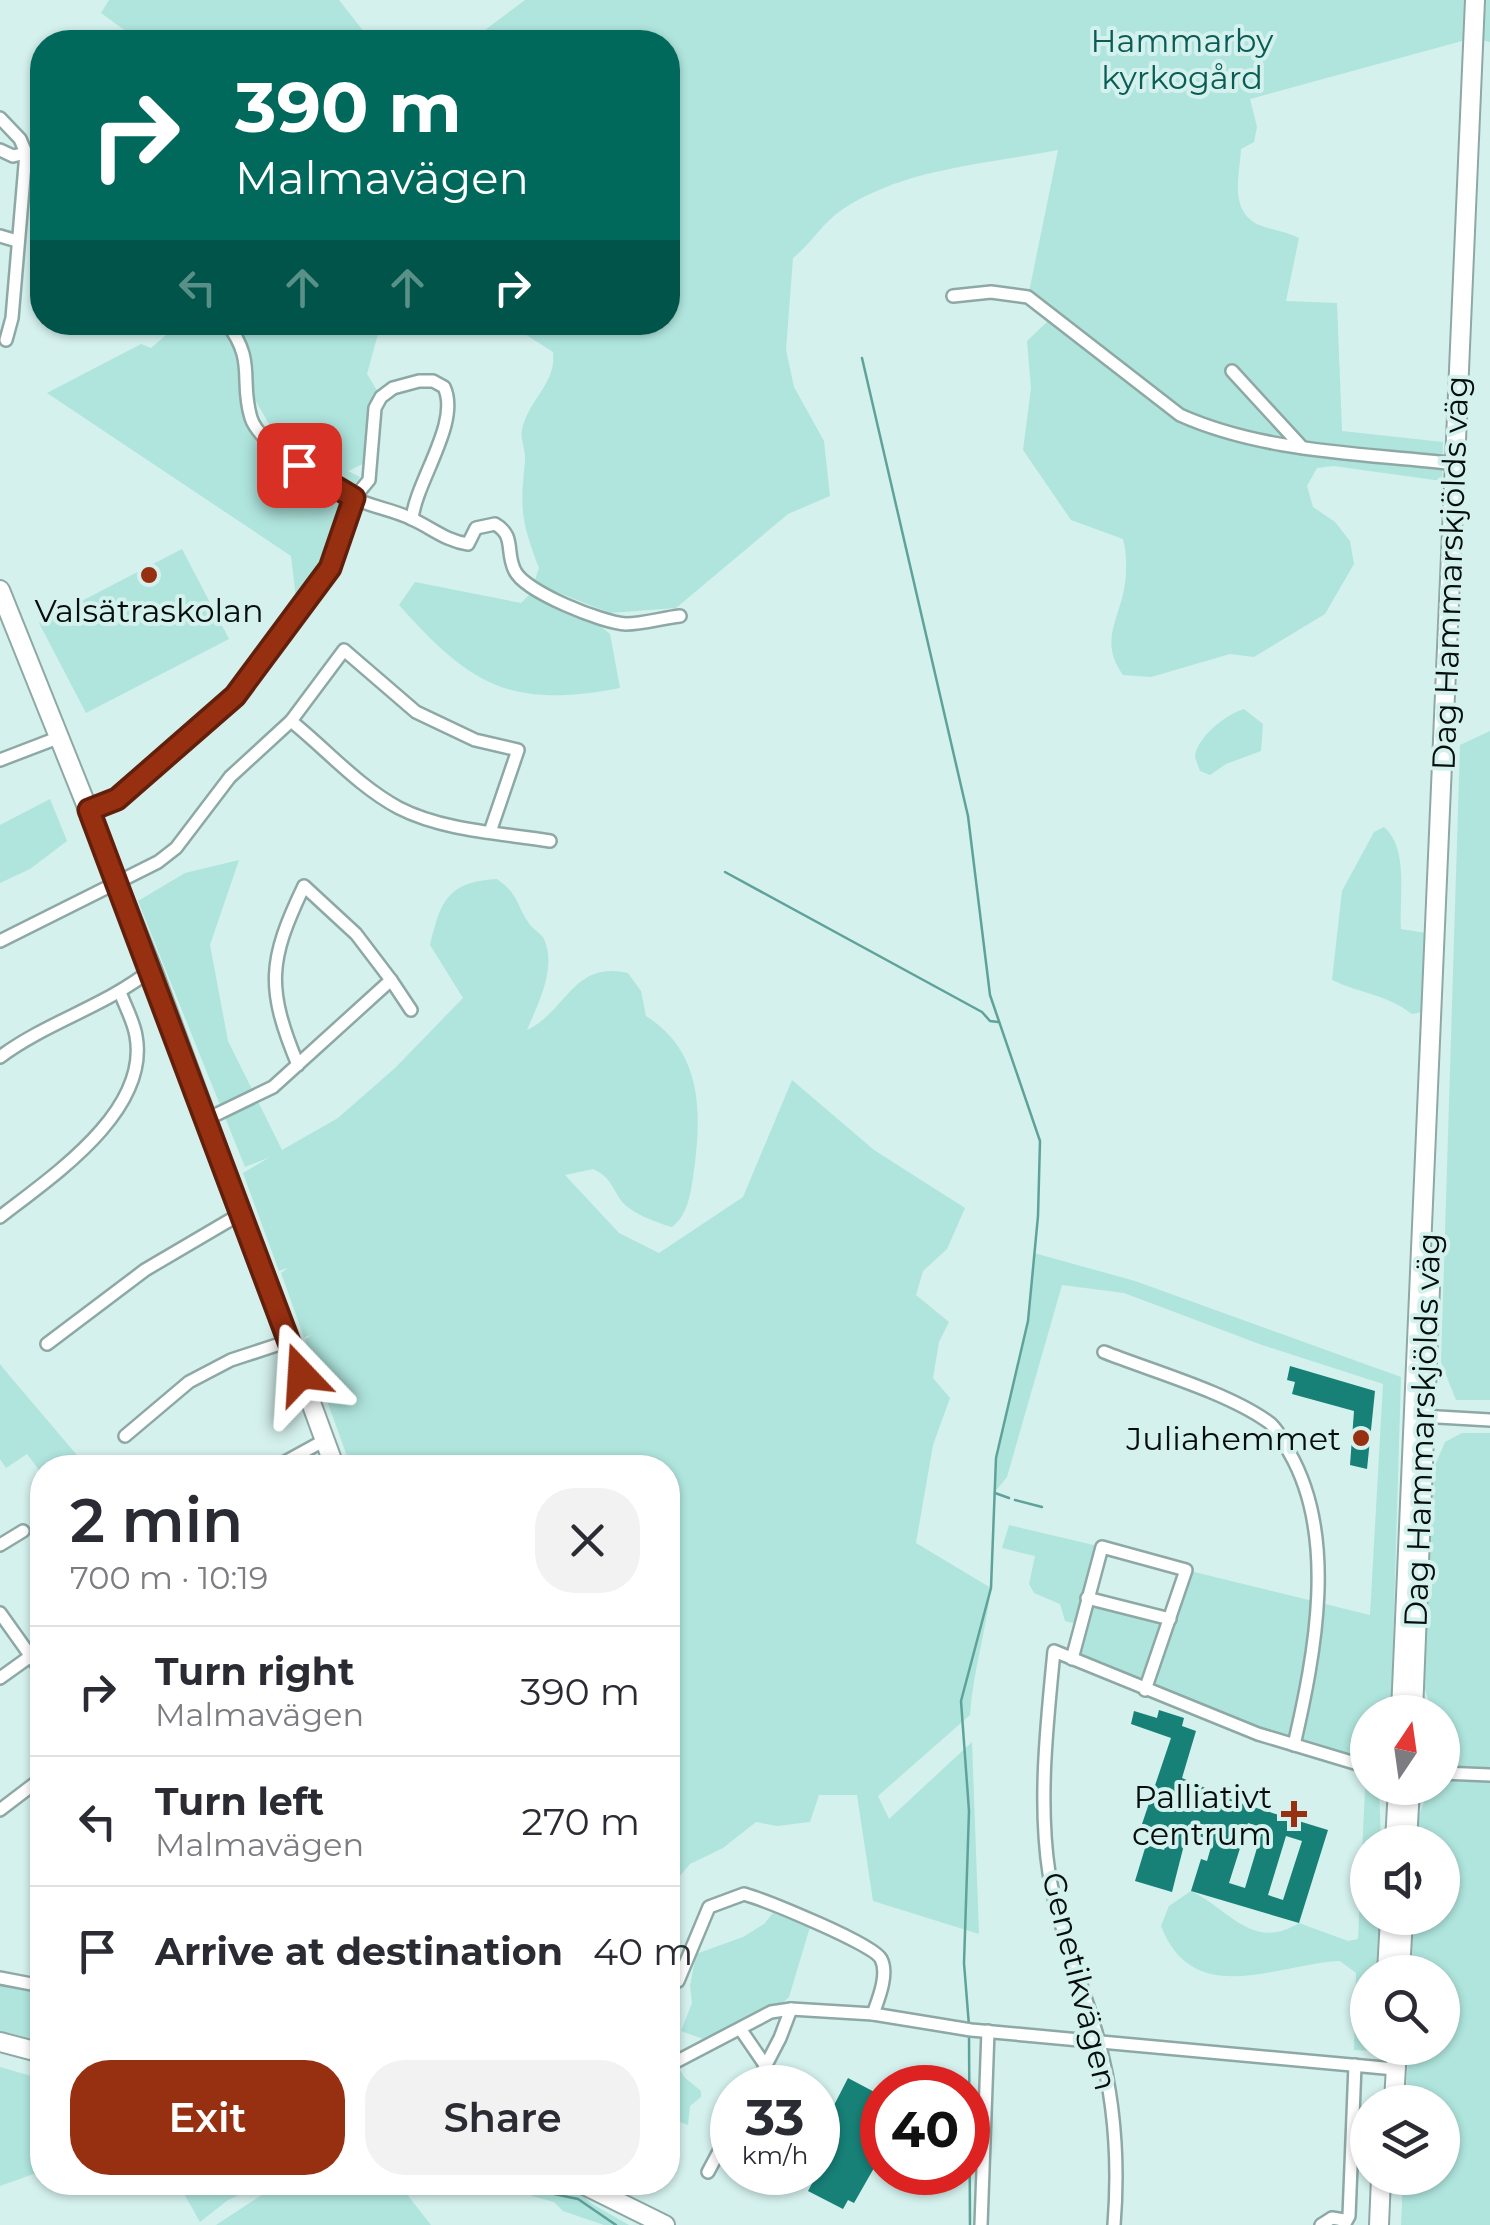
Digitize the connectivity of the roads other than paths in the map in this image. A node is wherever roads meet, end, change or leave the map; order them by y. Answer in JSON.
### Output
{"nodes":[{"id":1,"x":1476,"y":0,"type":"edge"},
{"id":2,"x":0,"y":118,"type":"edge"},
{"id":3,"x":0,"y":150,"type":"edge"},
{"id":4,"x":26,"y":153,"type":"junction"},
{"id":5,"x":30,"y":154,"type":"edge"},
{"id":6,"x":0,"y":236,"type":"edge"},
{"id":7,"x":17,"y":241,"type":"junction"},
{"id":8,"x":952,"y":296,"type":"dead end"},
{"id":9,"x":235,"y":335,"type":"edge"},
{"id":10,"x":6,"y":340,"type":"dead end"},
{"id":11,"x":1232,"y":371,"type":"dead end"},
{"id":12,"x":1300,"y":446,"type":"junction"},
{"id":13,"x":1455,"y":464,"type":"junction"},
{"id":14,"x":354,"y":498,"type":"junction"},
{"id":15,"x":412,"y":519,"type":"junction"},
{"id":16,"x":0,"y":590,"type":"edge"},
{"id":17,"x":680,"y":616,"type":"dead end"},
{"id":18,"x":291,"y":720,"type":"junction"},
{"id":19,"x":60,"y":737,"type":"junction"},
{"id":20,"x":0,"y":760,"type":"edge"},
{"id":21,"x":89,"y":810,"type":"junction"},
{"id":22,"x":490,"y":832,"type":"junction"},
{"id":23,"x":550,"y":840,"type":"dead end"},
{"id":24,"x":117,"y":879,"type":"junction"},
{"id":25,"x":0,"y":941,"type":"edge"},
{"id":26,"x":152,"y":969,"type":"junction"},
{"id":27,"x":391,"y":980,"type":"junction"},
{"id":28,"x":120,"y":992,"type":"junction"},
{"id":29,"x":410,"y":1010,"type":"dead end"},
{"id":30,"x":0,"y":1057,"type":"edge"},
{"id":31,"x":298,"y":1065,"type":"junction"},
{"id":32,"x":207,"y":1120,"type":"junction"},
{"id":33,"x":242,"y":1213,"type":"junction"},
{"id":34,"x":0,"y":1217,"type":"edge"},
{"id":35,"x":289,"y":1341,"type":"junction"},
{"id":36,"x":47,"y":1344,"type":"dead end"},
{"id":37,"x":1104,"y":1352,"type":"dead end"},
{"id":38,"x":1419,"y":1416,"type":"junction"},
{"id":39,"x":1490,"y":1420,"type":"edge"},
{"id":40,"x":125,"y":1436,"type":"dead end"},
{"id":41,"x":326,"y":1440,"type":"junction"},
{"id":42,"x":298,"y":1455,"type":"edge"},
{"id":43,"x":331,"y":1455,"type":"edge"},
{"id":44,"x":23,"y":1531,"type":"dead end"},
{"id":45,"x":0,"y":1546,"type":"edge"},
{"id":46,"x":1087,"y":1598,"type":"junction"},
{"id":47,"x":0,"y":1613,"type":"edge"},
{"id":48,"x":1170,"y":1619,"type":"junction"},
{"id":49,"x":30,"y":1645,"type":"edge"},
{"id":50,"x":30,"y":1657,"type":"edge"},
{"id":51,"x":1072,"y":1659,"type":"junction"},
{"id":52,"x":0,"y":1678,"type":"edge"},
{"id":53,"x":1145,"y":1690,"type":"junction"},
{"id":54,"x":1402,"y":1695,"type":"edge"},
{"id":55,"x":1413,"y":1695,"type":"edge"},
{"id":56,"x":1294,"y":1745,"type":"junction"},
{"id":57,"x":1350,"y":1762,"type":"edge"},
{"id":58,"x":1460,"y":1774,"type":"edge"},
{"id":59,"x":1490,"y":1775,"type":"edge"},
{"id":60,"x":30,"y":1787,"type":"edge"},
{"id":61,"x":0,"y":1810,"type":"edge"},
{"id":62,"x":680,"y":1975,"type":"edge"},
{"id":63,"x":0,"y":1978,"type":"edge"},
{"id":64,"x":30,"y":1984,"type":"edge"},
{"id":65,"x":790,"y":2009,"type":"junction"},
{"id":66,"x":873,"y":2014,"type":"junction"},
{"id":67,"x":741,"y":2030,"type":"junction"},
{"id":68,"x":988,"y":2031,"type":"junction"},
{"id":69,"x":0,"y":2042,"type":"edge"},
{"id":70,"x":1099,"y":2042,"type":"junction"},
{"id":71,"x":30,"y":2050,"type":"edge"},
{"id":72,"x":680,"y":2060,"type":"edge"},
{"id":73,"x":766,"y":2065,"type":"joint"},
{"id":74,"x":1350,"y":2065,"type":"edge"},
{"id":75,"x":1355,"y":2065,"type":"joint"},
{"id":76,"x":1389,"y":2065,"type":"edge"},
{"id":77,"x":1391,"y":2065,"type":"edge"},
{"id":78,"x":1390,"y":2068,"type":"junction"},
{"id":79,"x":1386,"y":2085,"type":"edge"},
{"id":80,"x":1392,"y":2085,"type":"edge"},
{"id":81,"x":710,"y":2168,"type":"edge"},
{"id":82,"x":708,"y":2172,"type":"dead end"},
{"id":83,"x":604,"y":2195,"type":"edge"},
{"id":84,"x":1380,"y":2195,"type":"edge"},
{"id":85,"x":1392,"y":2195,"type":"edge"},
{"id":86,"x":1344,"y":2222,"type":"edge"},
{"id":87,"x":665,"y":2225,"type":"edge"},
{"id":88,"x":981,"y":2225,"type":"edge"},
{"id":89,"x":1114,"y":2225,"type":"edge"},
{"id":90,"x":1321,"y":2225,"type":"edge"},
{"id":91,"x":1379,"y":2225,"type":"edge"},
{"id":92,"x":1391,"y":2225,"type":"edge"}],
"edges":[{"from":1,"to":13,"type":"main road","name":"Dag Hammarskjölds väg"},
{"from":2,"to":4,"type":"street"},
{"from":3,"to":4,"type":"street"},
{"from":4,"to":5,"type":"street"},
{"from":4,"to":7,"type":"street"},
{"from":6,"to":7,"type":"street"},
{"from":7,"to":10,"type":"street"},
{"from":8,"to":12,"type":"street"},
{"from":9,"to":14,"type":"street"},
{"from":11,"to":12,"type":"street"},
{"from":12,"to":13,"type":"street"},
{"from":13,"to":38,"type":"main road","name":"Dag Hammarskjölds väg"},
{"from":14,"to":15,"type":"street"},
{"from":14,"to":15,"type":"street"},
{"from":14,"to":21,"type":"street"},
{"from":15,"to":17,"type":"street"},
{"from":16,"to":19,"type":"main road"},
{"from":18,"to":22,"type":"street"},
{"from":18,"to":22,"type":"street"},
{"from":18,"to":24,"type":"street"},
{"from":19,"to":20,"type":"street"},
{"from":19,"to":21,"type":"main road"},
{"from":21,"to":24,"type":"main road"},
{"from":22,"to":23,"type":"street"},
{"from":24,"to":25,"type":"street"},
{"from":24,"to":26,"type":"main road"},
{"from":26,"to":28,"type":"street"},
{"from":26,"to":32,"type":"main road"},
{"from":27,"to":29,"type":"street"},
{"from":27,"to":31,"type":"street"},
{"from":27,"to":31,"type":"street"},
{"from":28,"to":30,"type":"street"},
{"from":28,"to":34,"type":"street"},
{"from":31,"to":32,"type":"street"},
{"from":32,"to":33,"type":"main road"},
{"from":33,"to":35,"type":"main road"},
{"from":33,"to":36,"type":"street"},
{"from":35,"to":40,"type":"street"},
{"from":35,"to":41,"type":"main road"},
{"from":37,"to":56,"type":"street"},
{"from":38,"to":39,"type":"street"},
{"from":38,"to":54,"type":"main road","name":"Dag Hammarskjölds väg"},
{"from":38,"to":55,"type":"main road","name":"Dag Hammarskjölds väg"},
{"from":41,"to":42,"type":"street"},
{"from":41,"to":43,"type":"main road"},
{"from":44,"to":45,"type":"street"},
{"from":46,"to":48,"type":"street"},
{"from":46,"to":48,"type":"street"},
{"from":46,"to":51,"type":"street"},
{"from":47,"to":49,"type":"street"},
{"from":48,"to":53,"type":"street"},
{"from":50,"to":52,"type":"street"},
{"from":51,"to":53,"type":"street"},
{"from":51,"to":70,"type":"street","name":"Genetikvägen"},
{"from":53,"to":56,"type":"street"},
{"from":56,"to":57,"type":"street"},
{"from":58,"to":59,"type":"street"},
{"from":60,"to":61,"type":"street"},
{"from":62,"to":66,"type":"street"},
{"from":63,"to":64,"type":"street"},
{"from":65,"to":66,"type":"street"},
{"from":65,"to":67,"type":"street"},
{"from":65,"to":73,"type":"street"},
{"from":66,"to":68,"type":"street"},
{"from":67,"to":72,"type":"street"},
{"from":67,"to":73,"type":"street"},
{"from":68,"to":70,"type":"street"},
{"from":68,"to":88,"type":"street"},
{"from":69,"to":71,"type":"main road"},
{"from":70,"to":74,"type":"street"},
{"from":70,"to":89,"type":"street","name":"Genetikvägen"},
{"from":75,"to":78,"type":"street"},
{"from":75,"to":86,"type":"street"},
{"from":76,"to":78,"type":"main road"},
{"from":77,"to":78,"type":"main road"},
{"from":78,"to":79,"type":"main road"},
{"from":78,"to":80,"type":"main road"},
{"from":81,"to":82,"type":"street"},
{"from":83,"to":87,"type":"main road"},
{"from":84,"to":91,"type":"main road"},
{"from":85,"to":92,"type":"main road"},
{"from":86,"to":90,"type":"street"}]}
